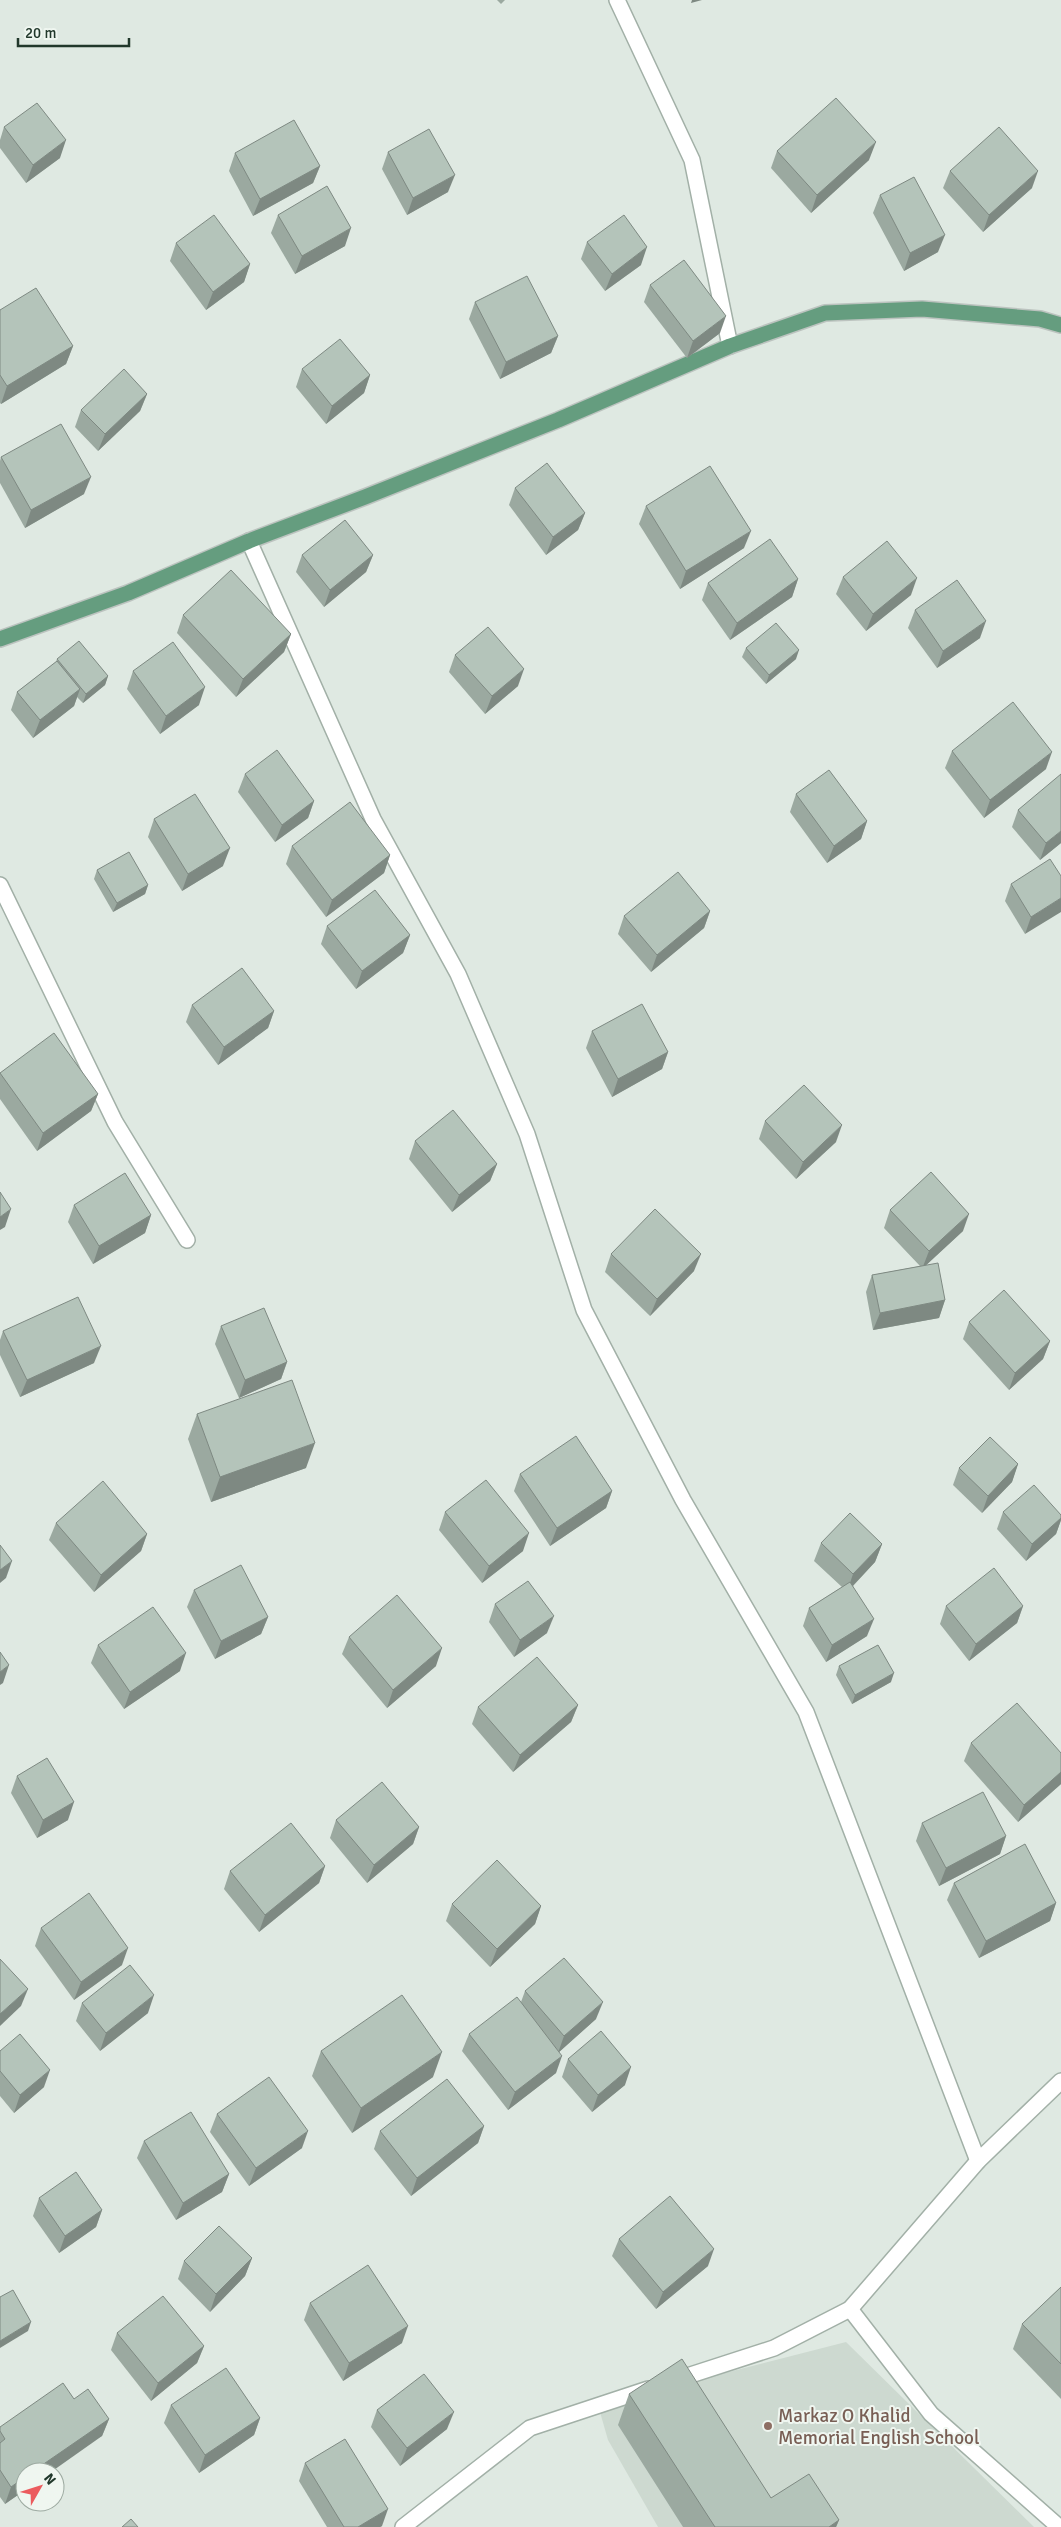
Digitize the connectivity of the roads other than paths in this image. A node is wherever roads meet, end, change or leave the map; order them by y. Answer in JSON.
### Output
{"nodes":[{"id":1,"x":617,"y":0,"type":"edge"},
{"id":2,"x":1061,"y":326,"type":"edge"},
{"id":3,"x":730,"y":346,"type":"junction"},
{"id":4,"x":248,"y":541,"type":"junction"},
{"id":5,"x":0,"y":639,"type":"edge"},
{"id":6,"x":0,"y":885,"type":"edge"},
{"id":7,"x":187,"y":1240,"type":"dead end"},
{"id":8,"x":1061,"y":2081,"type":"edge"},
{"id":9,"x":978,"y":2161,"type":"junction"},
{"id":10,"x":850,"y":2309,"type":"junction"},
{"id":11,"x":403,"y":2527,"type":"edge"},
{"id":12,"x":1059,"y":2527,"type":"edge"}],
"edges":[{"from":1,"to":3,"type":"street"},
{"from":2,"to":3,"type":"main road"},
{"from":3,"to":4,"type":"main road"},
{"from":4,"to":5,"type":"main road"},
{"from":4,"to":9,"type":"street"},
{"from":6,"to":7,"type":"street"},
{"from":8,"to":9,"type":"street"},
{"from":9,"to":10,"type":"street"},
{"from":10,"to":11,"type":"street"},
{"from":10,"to":12,"type":"street"}]}
